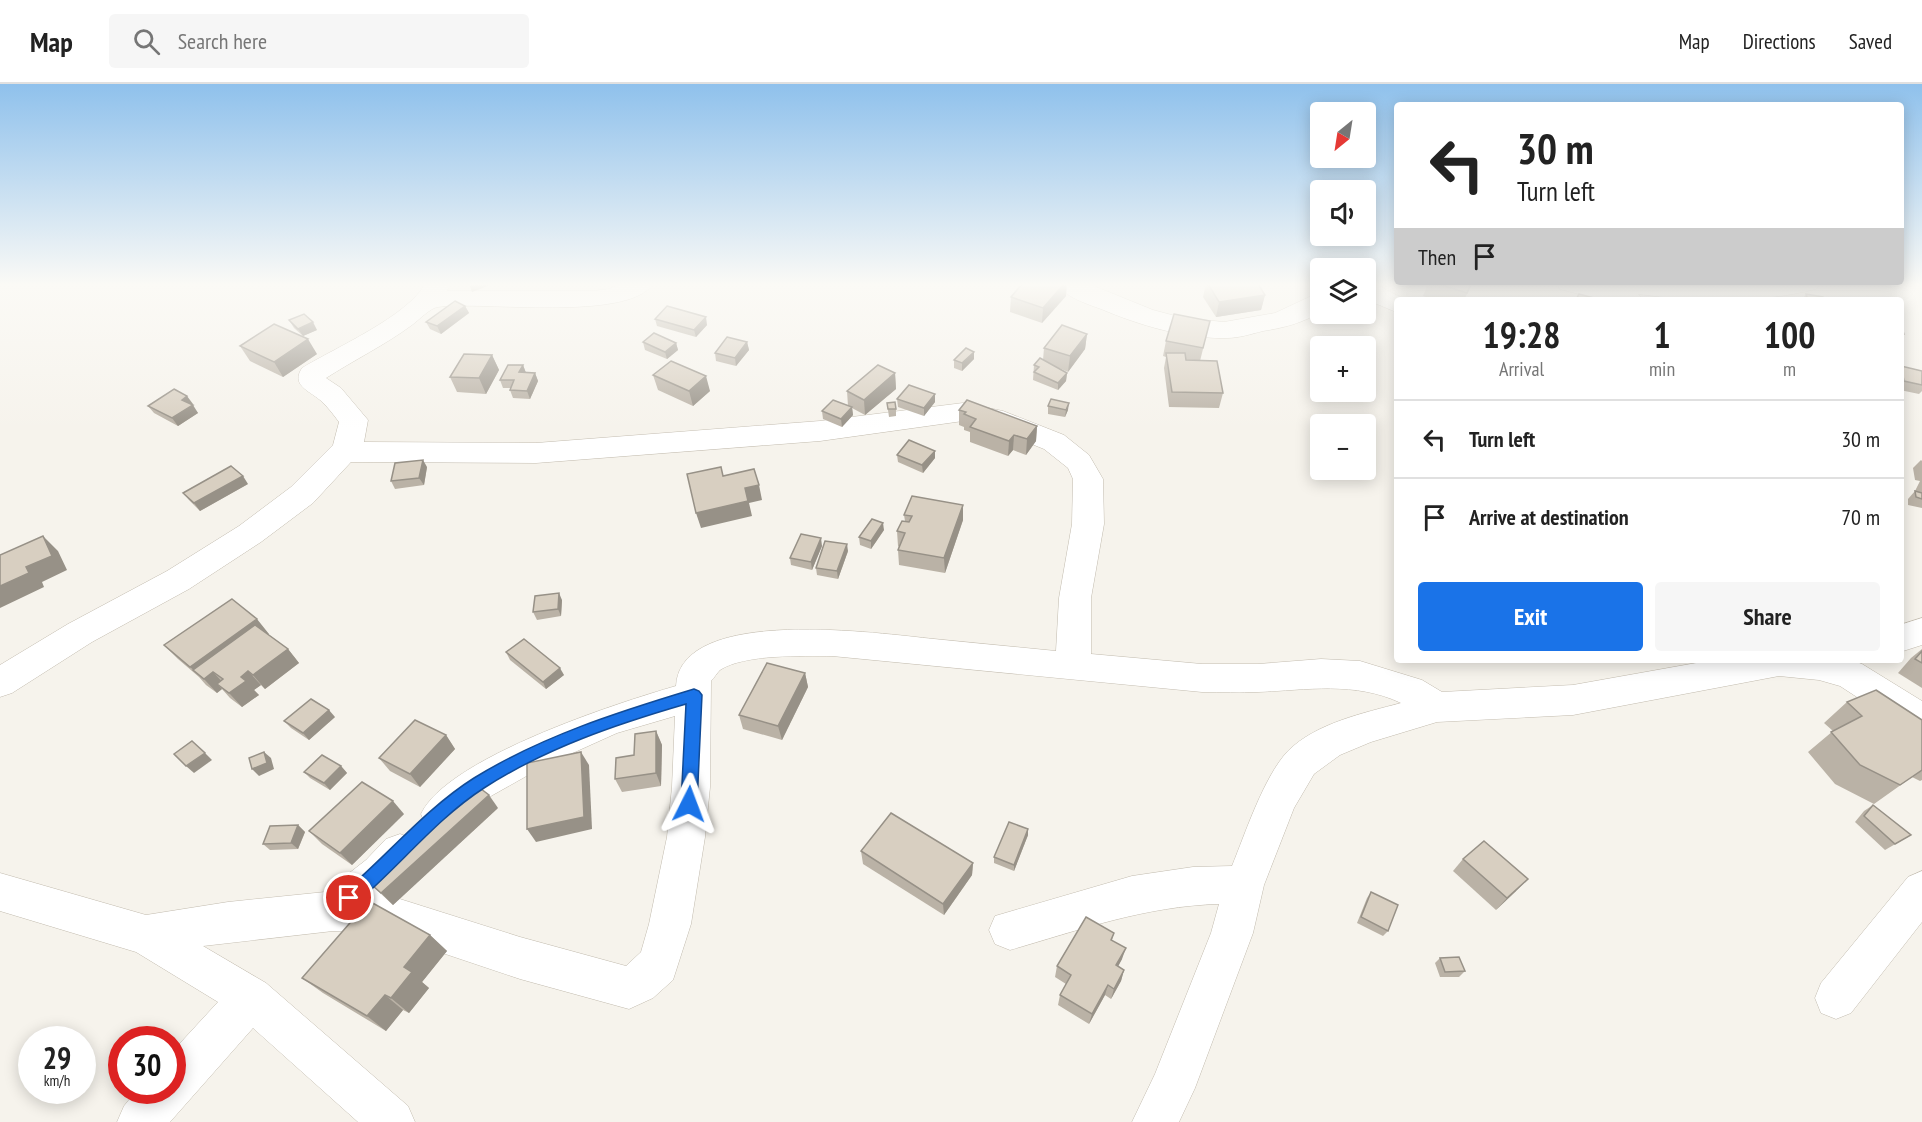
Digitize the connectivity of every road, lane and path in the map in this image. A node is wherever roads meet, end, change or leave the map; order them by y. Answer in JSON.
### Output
{"nodes":[{"id":1,"x":383,"y":332,"type":"edge"},
{"id":2,"x":343,"y":452,"type":"junction"},
{"id":3,"x":1922,"y":631,"type":"edge"},
{"id":4,"x":1904,"y":638,"type":"edge"},
{"id":5,"x":1774,"y":663,"type":"edge"},
{"id":6,"x":1789,"y":663,"type":"edge"},
{"id":7,"x":1073,"y":667,"type":"junction"},
{"id":8,"x":1858,"y":667,"type":"edge"},
{"id":9,"x":0,"y":683,"type":"edge"},
{"id":10,"x":694,"y":695,"type":"junction"},
{"id":11,"x":1437,"y":707,"type":"junction"},
{"id":12,"x":1922,"y":720,"type":"edge"},
{"id":13,"x":1244,"y":885,"type":"junction"},
{"id":14,"x":1922,"y":891,"type":"edge"},
{"id":15,"x":0,"y":892,"type":"edge"},
{"id":16,"x":333,"y":911,"type":"junction"},
{"id":17,"x":1010,"y":930,"type":"dead end"},
{"id":18,"x":146,"y":935,"type":"junction"},
{"id":19,"x":251,"y":998,"type":"junction"},
{"id":20,"x":1836,"y":998,"type":"dead end"},
{"id":21,"x":186,"y":1070,"type":"edge"},
{"id":22,"x":156,"y":1104,"type":"edge"},
{"id":23,"x":140,"y":1122,"type":"edge"},
{"id":24,"x":392,"y":1122,"type":"edge"},
{"id":25,"x":1155,"y":1122,"type":"edge"}],
"edges":[{"from":1,"to":2,"type":"street"},
{"from":2,"to":7,"type":"street"},
{"from":2,"to":9,"type":"street"},
{"from":3,"to":4,"type":"street"},
{"from":5,"to":11,"type":"street"},
{"from":6,"to":8,"type":"street"},
{"from":7,"to":10,"type":"street"},
{"from":7,"to":11,"type":"street"},
{"from":8,"to":12,"type":"street"},
{"from":10,"to":16,"type":"street"},
{"from":10,"to":16,"type":"street"},
{"from":11,"to":13,"type":"street"},
{"from":13,"to":17,"type":"street"},
{"from":13,"to":25,"type":"street"},
{"from":14,"to":20,"type":"street"},
{"from":15,"to":18,"type":"street"},
{"from":16,"to":18,"type":"street"},
{"from":18,"to":19,"type":"street"},
{"from":19,"to":21,"type":"street"},
{"from":19,"to":24,"type":"street"},
{"from":22,"to":23,"type":"street"}]}
